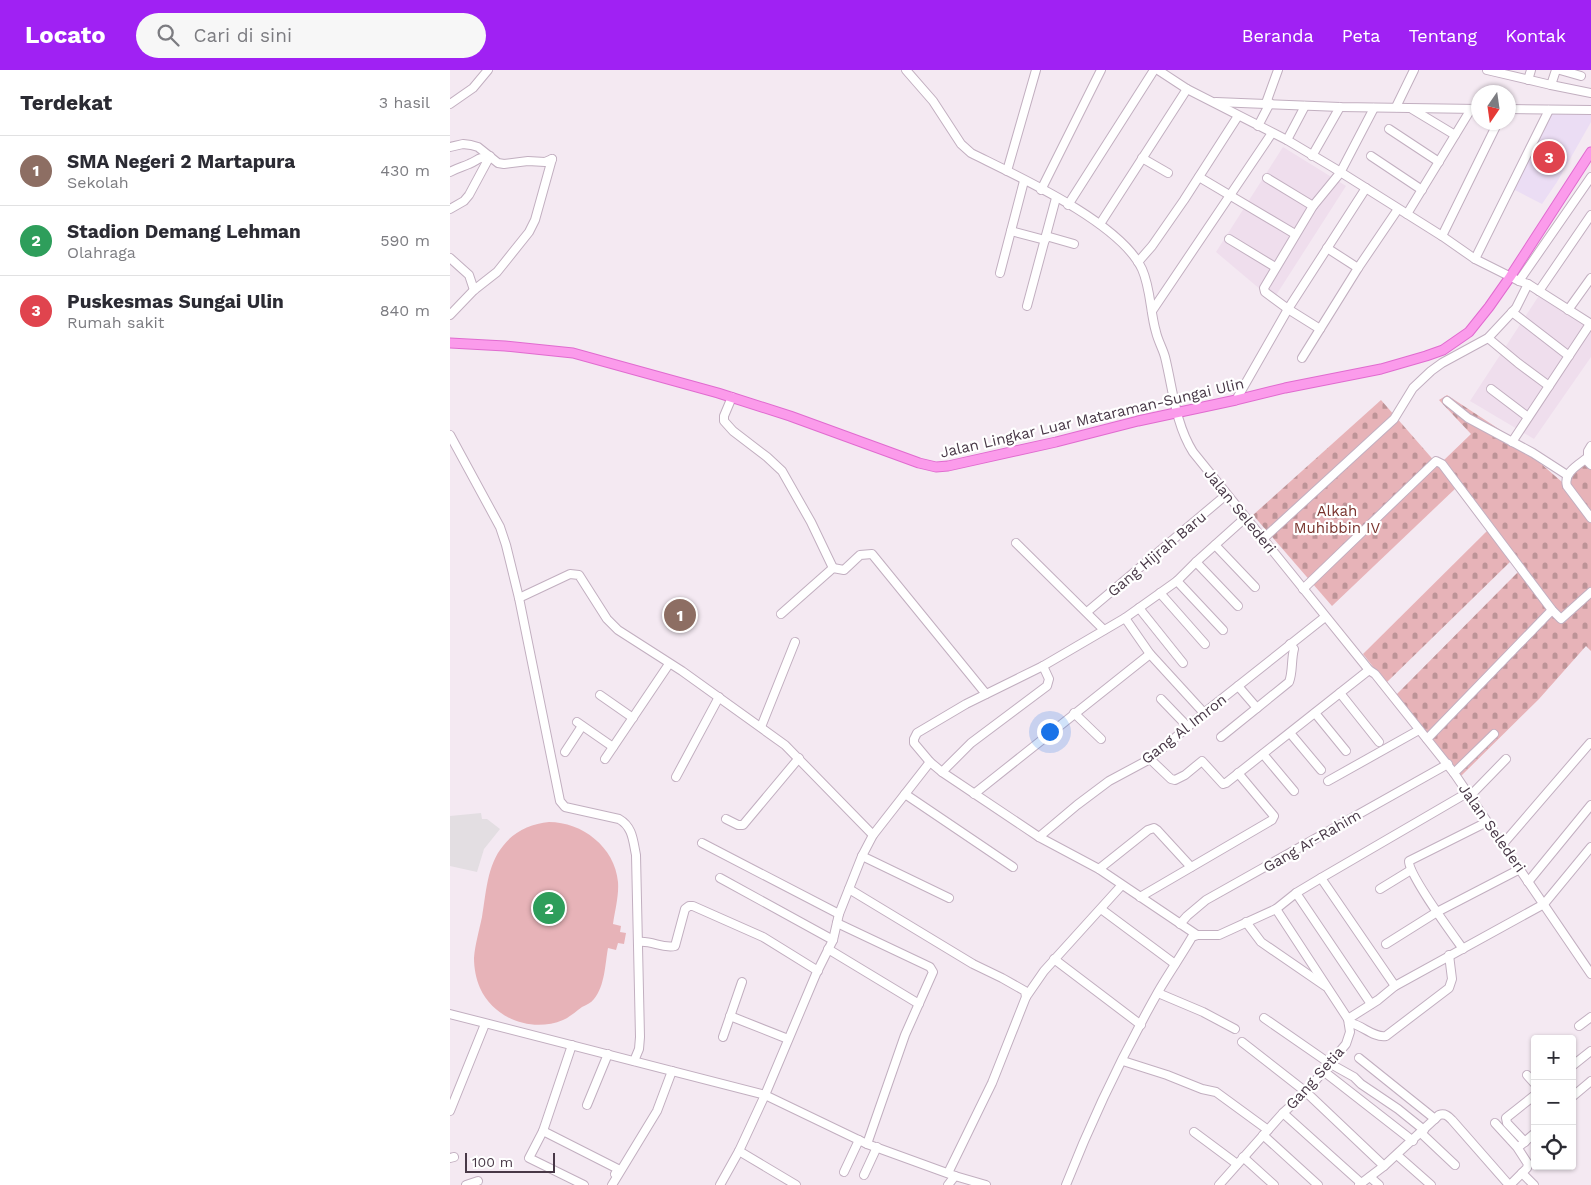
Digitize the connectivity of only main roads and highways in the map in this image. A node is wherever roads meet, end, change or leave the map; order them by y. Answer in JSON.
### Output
{"nodes":[{"id":1,"x":1591,"y":152,"type":"edge"},
{"id":2,"x":450,"y":343,"type":"edge"}],
"edges":[{"from":1,"to":2,"type":"main road","name":"Jalan Lingkar Luar Mataraman-Sungai Ulin"}]}
